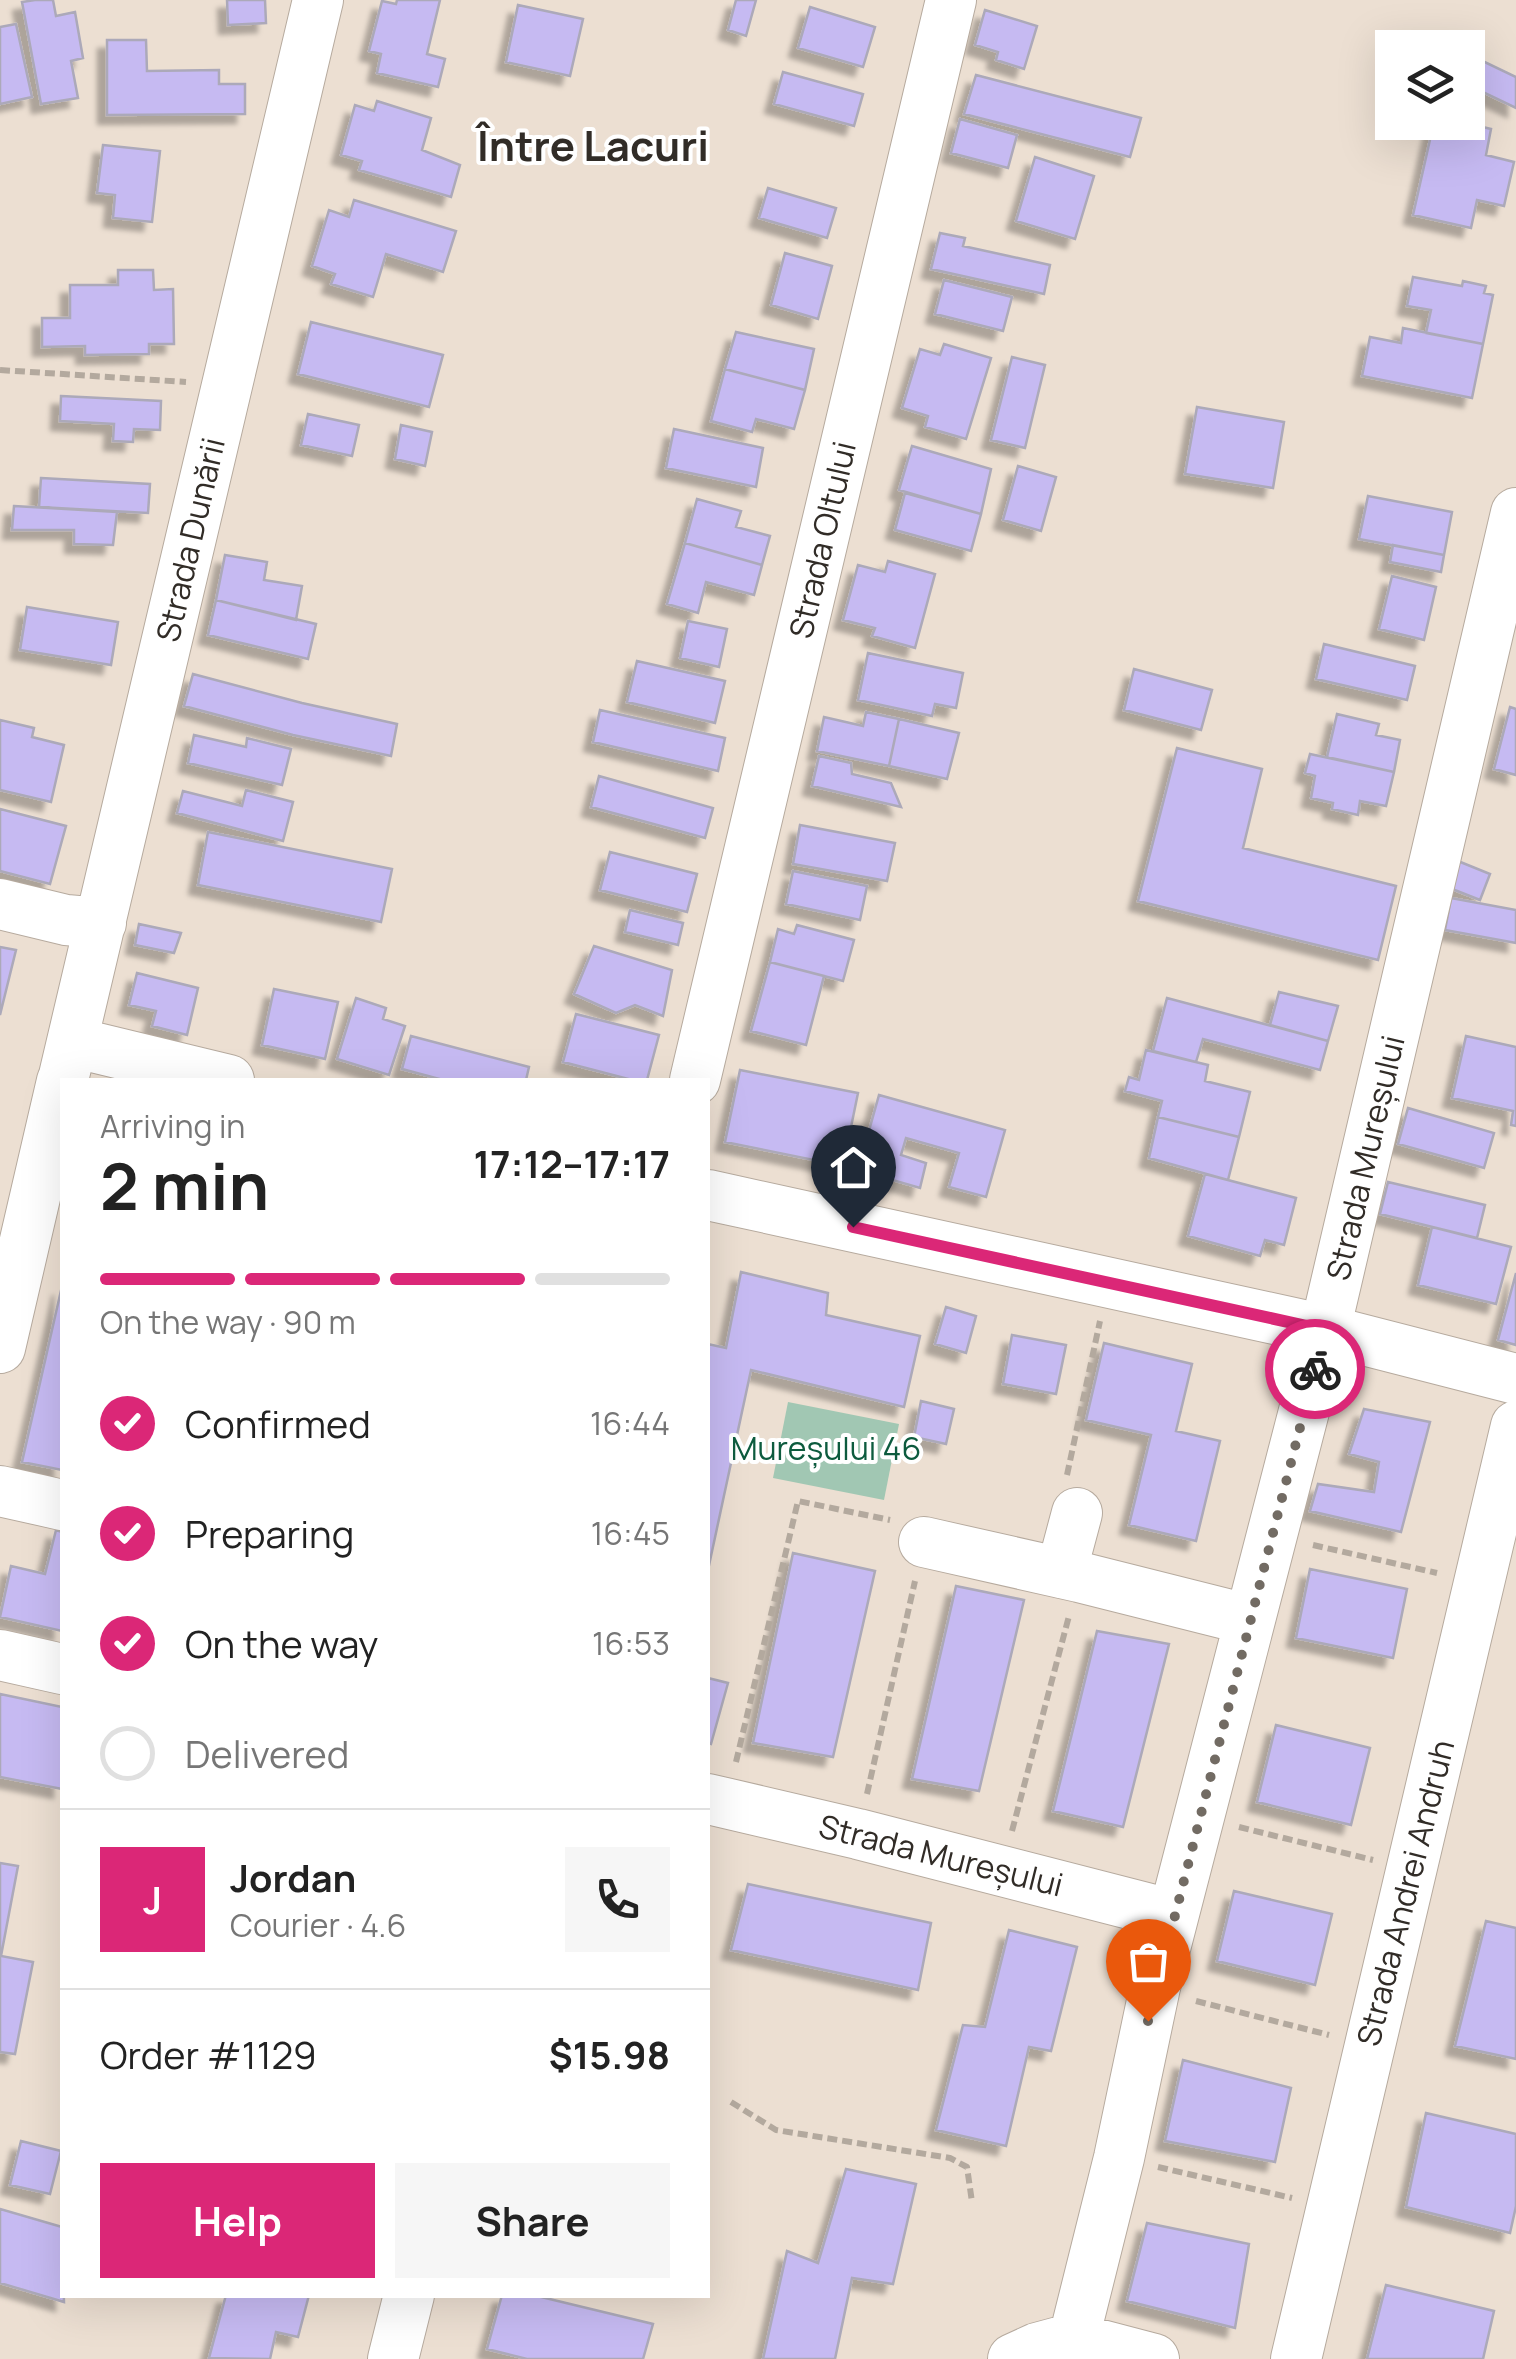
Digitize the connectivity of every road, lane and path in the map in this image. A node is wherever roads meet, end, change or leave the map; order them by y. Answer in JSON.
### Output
{"nodes":[{"id":1,"x":318,"y":0,"type":"edge"},
{"id":2,"x":951,"y":0,"type":"edge"},
{"id":3,"x":0,"y":370,"type":"edge"},
{"id":4,"x":227,"y":385,"type":"junction"},
{"id":5,"x":1516,"y":513,"type":"edge"},
{"id":6,"x":0,"y":904,"type":"edge"},
{"id":7,"x":101,"y":923,"type":"junction"},
{"id":8,"x":66,"y":1068,"type":"edge"},
{"id":9,"x":202,"y":1078,"type":"edge"},
{"id":10,"x":695,"y":1078,"type":"edge"},
{"id":11,"x":60,"y":1093,"type":"edge"},
{"id":12,"x":710,"y":1195,"type":"edge"},
{"id":13,"x":1108,"y":1283,"type":"junction"},
{"id":14,"x":1325,"y":1330,"type":"junction"},
{"id":15,"x":0,"y":1348,"type":"edge"},
{"id":16,"x":1516,"y":1379,"type":"edge"},
{"id":17,"x":1516,"y":1426,"type":"edge"},
{"id":18,"x":0,"y":1490,"type":"edge"},
{"id":19,"x":60,"y":1505,"type":"edge"},
{"id":20,"x":1078,"y":1514,"type":"joint"},
{"id":21,"x":1273,"y":1535,"type":"junction"},
{"id":22,"x":924,"y":1542,"type":"junction"},
{"id":23,"x":1070,"y":1575,"type":"junction"},
{"id":24,"x":1480,"y":1583,"type":"junction"},
{"id":25,"x":1250,"y":1620,"type":"junction"},
{"id":26,"x":0,"y":1655,"type":"edge"},
{"id":27,"x":60,"y":1668,"type":"edge"},
{"id":28,"x":717,"y":1802,"type":"edge"},
{"id":29,"x":1199,"y":1817,"type":"junction"},
{"id":30,"x":1012,"y":1828,"type":"dead end"},
{"id":31,"x":858,"y":1834,"type":"junction"},
{"id":32,"x":1413,"y":1870,"type":"junction"},
{"id":33,"x":1173,"y":1916,"type":"junction"},
{"id":34,"x":1203,"y":2004,"type":"dead end"},
{"id":35,"x":1309,"y":2030,"type":"dead end"},
{"id":36,"x":731,"y":2102,"type":"dead end"},
{"id":37,"x":1170,"y":2169,"type":"dead end"},
{"id":38,"x":1278,"y":2195,"type":"dead end"},
{"id":39,"x":972,"y":2202,"type":"dead end"},
{"id":40,"x":408,"y":2298,"type":"edge"},
{"id":41,"x":1074,"y":2338,"type":"junction"},
{"id":42,"x":393,"y":2359,"type":"edge"},
{"id":43,"x":1013,"y":2359,"type":"edge"},
{"id":44,"x":1154,"y":2359,"type":"edge"},
{"id":45,"x":1296,"y":2359,"type":"edge"}],
"edges":[{"from":1,"to":4,"type":"street","name":"Strada Dunării"},
{"from":2,"to":10,"type":"street","name":"Strada Oltului"},
{"from":3,"to":4,"type":"path"},
{"from":4,"to":7,"type":"street","name":"Strada Dunării"},
{"from":5,"to":14,"type":"street","name":"Strada Mureșului"},
{"from":6,"to":7,"type":"street"},
{"from":7,"to":8,"type":"street","name":"Strada Dunării"},
{"from":8,"to":9,"type":"street"},
{"from":11,"to":15,"type":"street","name":"Strada Dunării"},
{"from":12,"to":13,"type":"street"},
{"from":13,"to":14,"type":"street"},
{"from":13,"to":20,"type":"path"},
{"from":14,"to":16,"type":"street"},
{"from":14,"to":21,"type":"street","name":"Strada Mureșului"},
{"from":17,"to":24,"type":"street","name":"Strada Andrei Andruh"},
{"from":18,"to":19,"type":"street"},
{"from":20,"to":23,"type":"street"},
{"from":21,"to":24,"type":"path"},
{"from":21,"to":25,"type":"street","name":"Strada Mureșului"},
{"from":22,"to":23,"type":"street"},
{"from":22,"to":28,"type":"path"},
{"from":22,"to":31,"type":"path"},
{"from":23,"to":25,"type":"street"},
{"from":23,"to":30,"type":"path"},
{"from":24,"to":32,"type":"street","name":"Strada Andrei Andruh"},
{"from":25,"to":29,"type":"street","name":"Strada Mureșului"},
{"from":26,"to":27,"type":"street"},
{"from":28,"to":31,"type":"street","name":"Strada Mureșului"},
{"from":29,"to":32,"type":"path"},
{"from":29,"to":33,"type":"street","name":"Strada Mureșului"},
{"from":31,"to":33,"type":"street","name":"Strada Mureșului"},
{"from":32,"to":45,"type":"street","name":"Strada Andrei Andruh"},
{"from":33,"to":41,"type":"street","name":"Strada Mureșului"},
{"from":34,"to":35,"type":"path"},
{"from":36,"to":39,"type":"path"},
{"from":37,"to":38,"type":"path"},
{"from":40,"to":42,"type":"street"},
{"from":41,"to":43,"type":"street"},
{"from":41,"to":44,"type":"street"}]}
